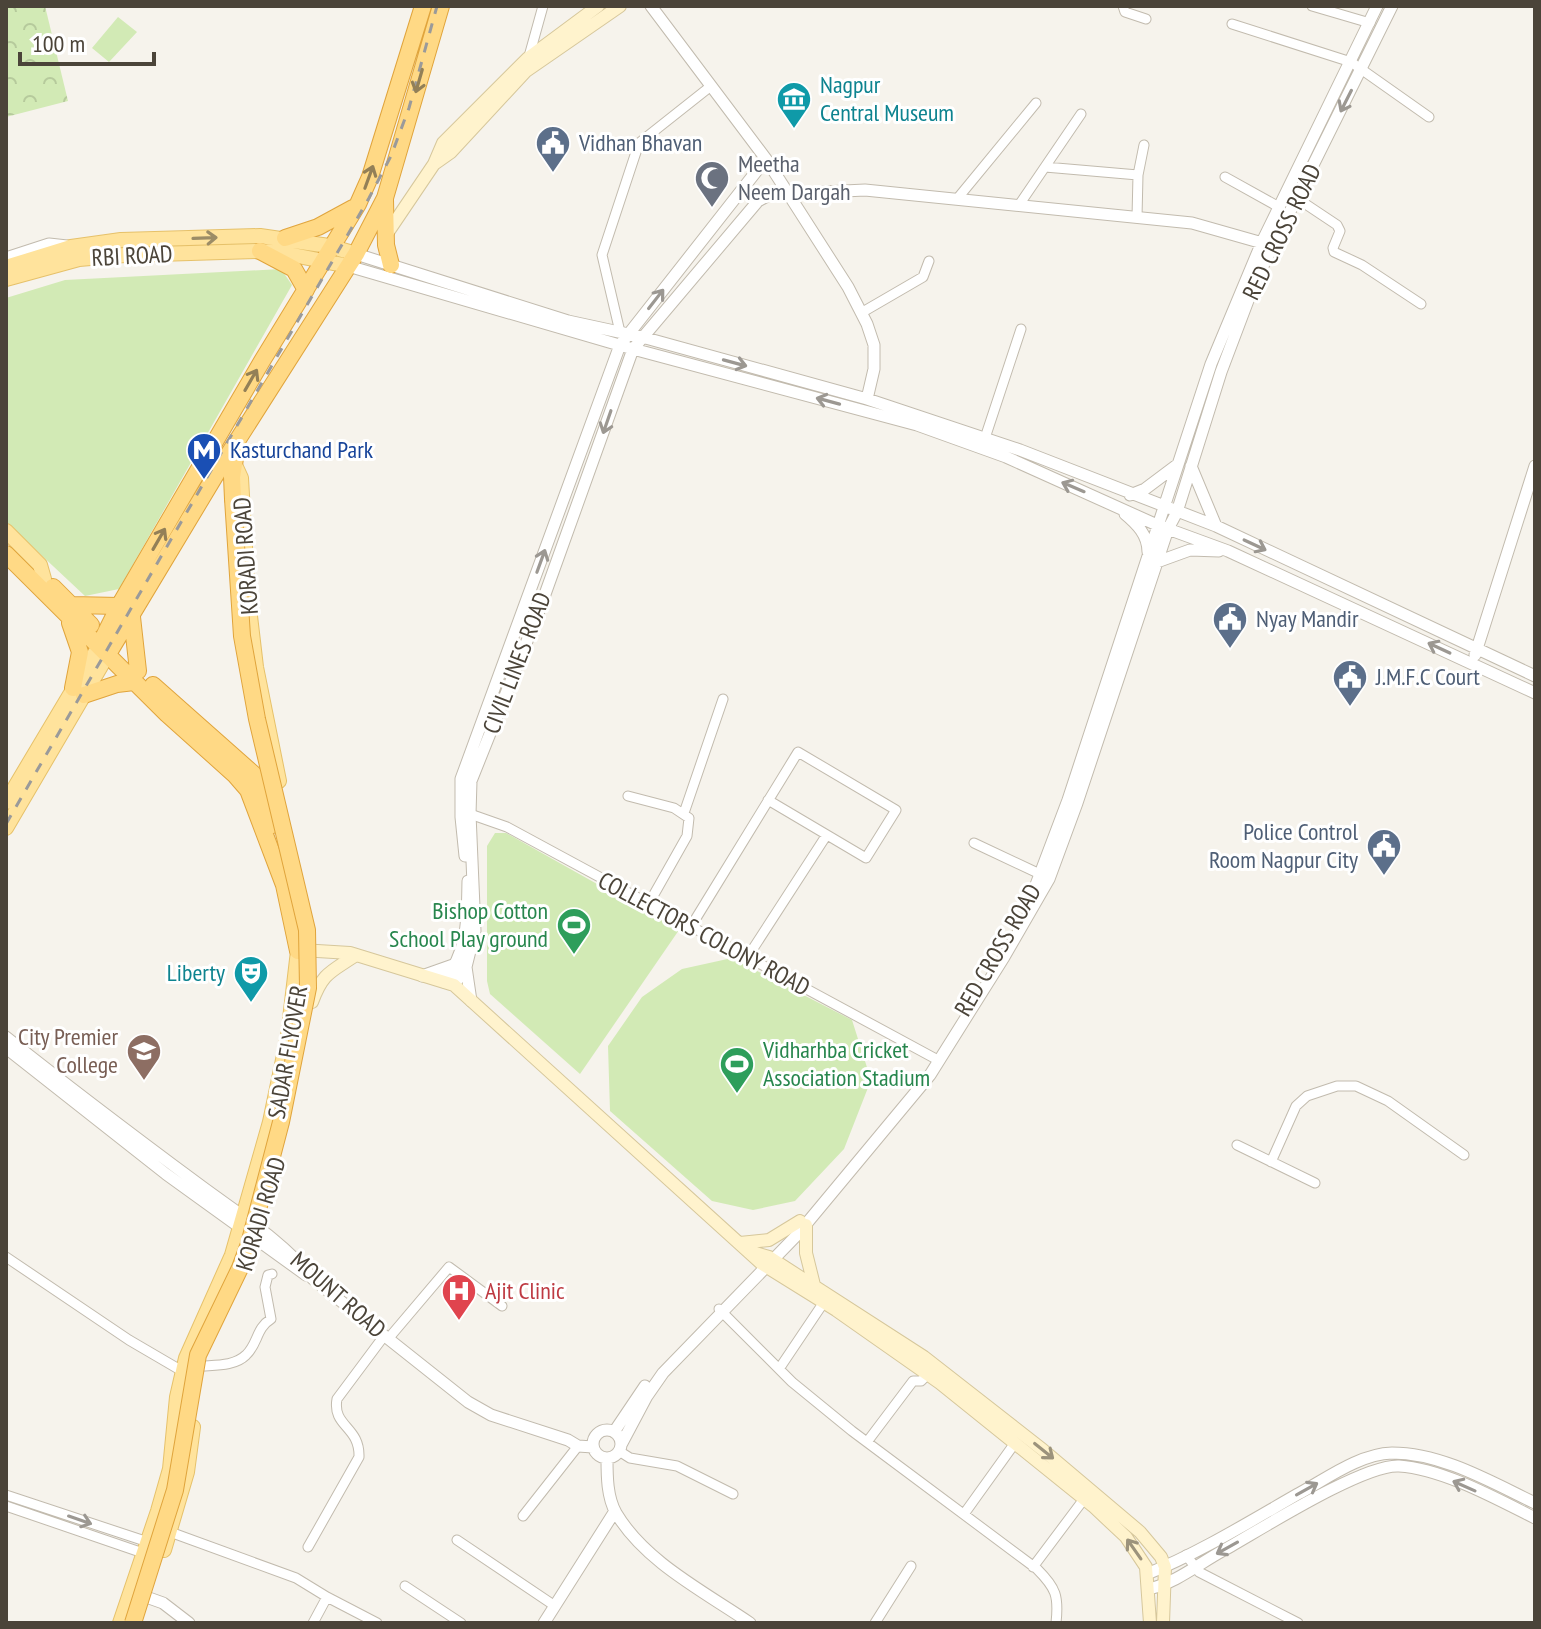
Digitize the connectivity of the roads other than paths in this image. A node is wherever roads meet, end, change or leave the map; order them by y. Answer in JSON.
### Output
{"nodes":[{"id":1,"x":423,"y":6,"type":"edge"},
{"id":2,"x":441,"y":6,"type":"edge"},
{"id":3,"x":543,"y":6,"type":"edge"},
{"id":4,"x":598,"y":6,"type":"edge"},
{"id":5,"x":620,"y":6,"type":"edge"},
{"id":6,"x":651,"y":6,"type":"edge"},
{"id":7,"x":1123,"y":6,"type":"edge"},
{"id":8,"x":1312,"y":6,"type":"edge"},
{"id":9,"x":1377,"y":6,"type":"edge"},
{"id":10,"x":1392,"y":6,"type":"edge"},
{"id":11,"x":1146,"y":19,"type":"dead end"},
{"id":12,"x":1370,"y":23,"type":"junction"},
{"id":13,"x":1232,"y":24,"type":"dead end"},
{"id":14,"x":528,"y":58,"type":"junction"},
{"id":15,"x":1351,"y":62,"type":"junction"},
{"id":16,"x":1362,"y":70,"type":"junction"},
{"id":17,"x":526,"y":71,"type":"junction"},
{"id":18,"x":711,"y":86,"type":"junction"},
{"id":19,"x":1036,"y":103,"type":"dead end"},
{"id":20,"x":1081,"y":114,"type":"dead end"},
{"id":21,"x":1429,"y":117,"type":"dead end"},
{"id":22,"x":1144,"y":145,"type":"dead end"},
{"id":23,"x":766,"y":159,"type":"junction"},
{"id":24,"x":434,"y":164,"type":"junction"},
{"id":25,"x":1045,"y":167,"type":"junction"},
{"id":26,"x":1138,"y":175,"type":"junction"},
{"id":27,"x":1225,"y":177,"type":"dead end"},
{"id":28,"x":784,"y":192,"type":"junction"},
{"id":29,"x":1291,"y":195,"type":"junction"},
{"id":30,"x":385,"y":198,"type":"junction"},
{"id":31,"x":957,"y":199,"type":"junction"},
{"id":32,"x":358,"y":204,"type":"junction"},
{"id":33,"x":1019,"y":205,"type":"junction"},
{"id":34,"x":1280,"y":213,"type":"junction"},
{"id":35,"x":1137,"y":217,"type":"junction"},
{"id":36,"x":386,"y":235,"type":"junction"},
{"id":37,"x":285,"y":238,"type":"junction"},
{"id":38,"x":1270,"y":239,"type":"junction"},
{"id":39,"x":71,"y":247,"type":"junction"},
{"id":40,"x":333,"y":247,"type":"junction"},
{"id":41,"x":260,"y":251,"type":"junction"},
{"id":42,"x":6,"y":258,"type":"edge"},
{"id":43,"x":352,"y":260,"type":"junction"},
{"id":44,"x":323,"y":261,"type":"junction"},
{"id":45,"x":929,"y":261,"type":"dead end"},
{"id":46,"x":391,"y":265,"type":"junction"},
{"id":47,"x":6,"y":267,"type":"edge"},
{"id":48,"x":6,"y":279,"type":"edge"},
{"id":49,"x":306,"y":290,"type":"junction"},
{"id":50,"x":1421,"y":304,"type":"dead end"},
{"id":51,"x":861,"y":313,"type":"junction"},
{"id":52,"x":1021,"y":329,"type":"dead end"},
{"id":53,"x":623,"y":337,"type":"junction"},
{"id":54,"x":642,"y":337,"type":"junction"},
{"id":55,"x":633,"y":349,"type":"junction"},
{"id":56,"x":867,"y":399,"type":"junction"},
{"id":57,"x":985,"y":438,"type":"junction"},
{"id":58,"x":212,"y":448,"type":"junction"},
{"id":59,"x":231,"y":455,"type":"junction"},
{"id":60,"x":1186,"y":464,"type":"junction"},
{"id":61,"x":1535,"y":466,"type":"edge"},
{"id":62,"x":1130,"y":495,"type":"junction"},
{"id":63,"x":1114,"y":504,"type":"junction"},
{"id":64,"x":1162,"y":506,"type":"junction"},
{"id":65,"x":1177,"y":512,"type":"junction"},
{"id":66,"x":1216,"y":526,"type":"junction"},
{"id":67,"x":1162,"y":527,"type":"junction"},
{"id":68,"x":6,"y":531,"type":"edge"},
{"id":69,"x":6,"y":542,"type":"edge"},
{"id":70,"x":1228,"y":551,"type":"junction"},
{"id":71,"x":6,"y":554,"type":"edge"},
{"id":72,"x":1152,"y":561,"type":"junction"},
{"id":73,"x":39,"y":574,"type":"junction"},
{"id":74,"x":70,"y":611,"type":"junction"},
{"id":75,"x":126,"y":612,"type":"junction"},
{"id":76,"x":106,"y":646,"type":"junction"},
{"id":77,"x":1477,"y":649,"type":"junction"},
{"id":78,"x":1473,"y":663,"type":"junction"},
{"id":79,"x":136,"y":676,"type":"junction"},
{"id":80,"x":1535,"y":676,"type":"edge"},
{"id":81,"x":79,"y":691,"type":"junction"},
{"id":82,"x":1535,"y":693,"type":"edge"},
{"id":83,"x":723,"y":699,"type":"dead end"},
{"id":84,"x":1102,"y":709,"type":"junction"},
{"id":85,"x":238,"y":770,"type":"junction"},
{"id":86,"x":628,"y":796,"type":"dead end"},
{"id":87,"x":768,"y":800,"type":"junction"},
{"id":88,"x":10,"y":808,"type":"edge"},
{"id":89,"x":684,"y":813,"type":"junction"},
{"id":90,"x":470,"y":814,"type":"junction"},
{"id":91,"x":6,"y":828,"type":"edge"},
{"id":92,"x":826,"y":836,"type":"junction"},
{"id":93,"x":6,"y":838,"type":"edge"},
{"id":94,"x":974,"y":843,"type":"dead end"},
{"id":95,"x":297,"y":857,"type":"junction"},
{"id":96,"x":1042,"y":875,"type":"junction"},
{"id":97,"x":648,"y":905,"type":"junction"},
{"id":98,"x":690,"y":928,"type":"junction"},
{"id":99,"x":307,"y":950,"type":"junction"},
{"id":100,"x":356,"y":955,"type":"junction"},
{"id":101,"x":747,"y":958,"type":"junction"},
{"id":102,"x":462,"y":965,"type":"junction"},
{"id":103,"x":422,"y":976,"type":"junction"},
{"id":104,"x":449,"y":984,"type":"junction"},
{"id":105,"x":471,"y":1001,"type":"junction"},
{"id":106,"x":312,"y":1002,"type":"junction"},
{"id":107,"x":6,"y":1037,"type":"edge"},
{"id":108,"x":6,"y":1048,"type":"edge"},
{"id":109,"x":936,"y":1059,"type":"junction"},
{"id":110,"x":1237,"y":1145,"type":"dead end"},
{"id":111,"x":1464,"y":1155,"type":"dead end"},
{"id":112,"x":1271,"y":1162,"type":"junction"},
{"id":113,"x":1315,"y":1183,"type":"dead end"},
{"id":114,"x":803,"y":1223,"type":"junction"},
{"id":115,"x":242,"y":1224,"type":"junction"},
{"id":116,"x":258,"y":1234,"type":"junction"},
{"id":117,"x":745,"y":1247,"type":"junction"},
{"id":118,"x":6,"y":1257,"type":"edge"},
{"id":119,"x":768,"y":1262,"type":"junction"},
{"id":120,"x":272,"y":1274,"type":"dead end"},
{"id":121,"x":814,"y":1285,"type":"junction"},
{"id":122,"x":824,"y":1302,"type":"junction"},
{"id":123,"x":502,"y":1306,"type":"dead end"},
{"id":124,"x":721,"y":1311,"type":"junction"},
{"id":125,"x":386,"y":1337,"type":"junction"},
{"id":126,"x":202,"y":1366,"type":"junction"},
{"id":127,"x":779,"y":1369,"type":"junction"},
{"id":128,"x":182,"y":1371,"type":"junction"},
{"id":129,"x":928,"y":1374,"type":"junction"},
{"id":130,"x":614,"y":1432,"type":"junction"},
{"id":131,"x":867,"y":1442,"type":"junction"},
{"id":132,"x":573,"y":1443,"type":"junction"},
{"id":133,"x":594,"y":1443,"type":"junction"},
{"id":134,"x":1015,"y":1443,"type":"junction"},
{"id":135,"x":620,"y":1448,"type":"junction"},
{"id":136,"x":607,"y":1458,"type":"junction"},
{"id":137,"x":733,"y":1494,"type":"dead end"},
{"id":138,"x":6,"y":1495,"type":"edge"},
{"id":139,"x":1084,"y":1499,"type":"junction"},
{"id":140,"x":1535,"y":1503,"type":"edge"},
{"id":141,"x":6,"y":1506,"type":"edge"},
{"id":142,"x":615,"y":1511,"type":"junction"},
{"id":143,"x":964,"y":1514,"type":"junction"},
{"id":144,"x":523,"y":1516,"type":"dead end"},
{"id":145,"x":1535,"y":1518,"type":"edge"},
{"id":146,"x":170,"y":1532,"type":"junction"},
{"id":147,"x":457,"y":1540,"type":"dead end"},
{"id":148,"x":308,"y":1547,"type":"dead end"},
{"id":149,"x":145,"y":1548,"type":"junction"},
{"id":150,"x":163,"y":1553,"type":"junction"},
{"id":151,"x":1186,"y":1555,"type":"junction"},
{"id":152,"x":911,"y":1566,"type":"dead end"},
{"id":153,"x":1033,"y":1567,"type":"junction"},
{"id":154,"x":1165,"y":1567,"type":"junction"},
{"id":155,"x":1195,"y":1567,"type":"junction"},
{"id":156,"x":1147,"y":1574,"type":"junction"},
{"id":157,"x":405,"y":1586,"type":"dead end"},
{"id":158,"x":1165,"y":1586,"type":"junction"},
{"id":159,"x":1149,"y":1589,"type":"junction"},
{"id":160,"x":327,"y":1597,"type":"junction"},
{"id":161,"x":149,"y":1598,"type":"junction"},
{"id":162,"x":555,"y":1606,"type":"junction"},
{"id":163,"x":120,"y":1623,"type":"edge"},
{"id":164,"x":130,"y":1623,"type":"edge"},
{"id":165,"x":141,"y":1623,"type":"edge"},
{"id":166,"x":189,"y":1623,"type":"edge"},
{"id":167,"x":313,"y":1623,"type":"edge"},
{"id":168,"x":377,"y":1623,"type":"edge"},
{"id":169,"x":461,"y":1623,"type":"edge"},
{"id":170,"x":544,"y":1623,"type":"edge"},
{"id":171,"x":750,"y":1623,"type":"edge"},
{"id":172,"x":875,"y":1623,"type":"edge"},
{"id":173,"x":1056,"y":1623,"type":"edge"},
{"id":174,"x":1150,"y":1623,"type":"edge"},
{"id":175,"x":1163,"y":1623,"type":"edge"},
{"id":176,"x":1298,"y":1623,"type":"edge"}],
"edges":[{"from":32,"to":1,"type":"highway","one_way":true},
{"from":2,"to":30,"type":"highway","one_way":true},
{"from":3,"to":14,"type":"street"},
{"from":4,"to":14,"type":"main road"},
{"from":5,"to":17,"type":"main road"},
{"from":6,"to":18,"type":"street"},
{"from":7,"to":11,"type":"street"},
{"from":8,"to":12,"type":"street"},
{"from":9,"to":12,"type":"street","name":"RED CROSS ROAD"},
{"from":10,"to":16,"type":"street","name":"RED CROSS ROAD"},
{"from":12,"to":15,"type":"street","name":"RED CROSS ROAD"},
{"from":13,"to":15,"type":"street"},
{"from":14,"to":17,"type":"street"},
{"from":14,"to":24,"type":"main road"},
{"from":15,"to":16,"type":"street"},
{"from":15,"to":29,"type":"street","name":"RED CROSS ROAD"},
{"from":16,"to":21,"type":"street"},
{"from":16,"to":29,"type":"street","name":"RED CROSS ROAD","one_way":true},
{"from":17,"to":24,"type":"main road"},
{"from":18,"to":23,"type":"street"},
{"from":18,"to":53,"type":"street"},
{"from":19,"to":31,"type":"street"},
{"from":20,"to":25,"type":"street"},
{"from":22,"to":26,"type":"street"},
{"from":23,"to":28,"type":"street"},
{"from":53,"to":23,"type":"street","one_way":true},
{"from":24,"to":36,"type":"main road"},
{"from":25,"to":26,"type":"street"},
{"from":25,"to":33,"type":"street"},
{"from":26,"to":35,"type":"street"},
{"from":27,"to":34,"type":"street"},
{"from":28,"to":31,"type":"street"},
{"from":28,"to":51,"type":"street"},
{"from":28,"to":54,"type":"street","name":"CIVIL LINES ROAD"},
{"from":29,"to":34,"type":"street","name":"RED CROSS ROAD"},
{"from":29,"to":50,"type":"street"},
{"from":30,"to":36,"type":"highway"},
{"from":30,"to":43,"type":"highway"},
{"from":31,"to":33,"type":"street"},
{"from":32,"to":37,"type":"highway"},
{"from":32,"to":40,"type":"highway"},
{"from":33,"to":35,"type":"street"},
{"from":34,"to":38,"type":"street","name":"RED CROSS ROAD"},
{"from":35,"to":38,"type":"street"},
{"from":36,"to":46,"type":"highway"},
{"from":39,"to":37,"type":"main road","one_way":true},
{"from":37,"to":40,"type":"main road"},
{"from":38,"to":60,"type":"street","name":"RED CROSS ROAD"},
{"from":39,"to":42,"type":"street"},
{"from":39,"to":47,"type":"main road"},
{"from":40,"to":43,"type":"main road"},
{"from":40,"to":44,"type":"highway"},
{"from":41,"to":44,"type":"main road","name":"RBI ROAD"},
{"from":41,"to":48,"type":"main road","name":"RBI ROAD"},
{"from":41,"to":49,"type":"highway"},
{"from":43,"to":44,"type":"main road","name":"RBI ROAD"},
{"from":43,"to":46,"type":"street"},
{"from":43,"to":53,"type":"street"},
{"from":43,"to":59,"type":"highway"},
{"from":44,"to":49,"type":"highway"},
{"from":45,"to":51,"type":"street"},
{"from":46,"to":53,"type":"street"},
{"from":58,"to":49,"type":"highway","one_way":true},
{"from":51,"to":56,"type":"street"},
{"from":52,"to":57,"type":"street"},
{"from":53,"to":54,"type":"street"},
{"from":53,"to":55,"type":"street"},
{"from":102,"to":53,"type":"street","one_way":true},
{"from":54,"to":55,"type":"street","name":"CIVIL LINES ROAD"},
{"from":54,"to":56,"type":"street","one_way":true},
{"from":63,"to":55,"type":"street","one_way":true},
{"from":55,"to":90,"type":"street","name":"CIVIL LINES ROAD","one_way":true},
{"from":56,"to":57,"type":"street"},
{"from":57,"to":62,"type":"street"},
{"from":58,"to":59,"type":"highway"},
{"from":75,"to":58,"type":"highway","one_way":true},
{"from":59,"to":75,"type":"highway"},
{"from":59,"to":95,"type":"main road","name":"KORADI ROAD"},
{"from":59,"to":164,"type":"highway","name":"SADAR FLYOVER","bridge":true},
{"from":60,"to":62,"type":"street"},
{"from":60,"to":64,"type":"street","name":"RED CROSS ROAD"},
{"from":60,"to":65,"type":"street","name":"RED CROSS ROAD"},
{"from":60,"to":66,"type":"street"},
{"from":61,"to":77,"type":"street"},
{"from":62,"to":64,"type":"street"},
{"from":63,"to":67,"type":"street"},
{"from":63,"to":72,"type":"street"},
{"from":64,"to":65,"type":"street"},
{"from":64,"to":67,"type":"street","name":"RED CROSS ROAD"},
{"from":65,"to":66,"type":"street"},
{"from":65,"to":67,"type":"street","name":"RED CROSS ROAD"},
{"from":66,"to":77,"type":"street","one_way":true},
{"from":67,"to":70,"type":"street"},
{"from":67,"to":72,"type":"street","name":"RED CROSS ROAD"},
{"from":68,"to":73,"type":"main road"},
{"from":69,"to":73,"type":"highway"},
{"from":70,"to":72,"type":"street"},
{"from":78,"to":70,"type":"street","one_way":true},
{"from":71,"to":74,"type":"highway"},
{"from":72,"to":84,"type":"street","name":"RED CROSS ROAD"},
{"from":73,"to":74,"type":"highway"},
{"from":74,"to":75,"type":"highway"},
{"from":74,"to":76,"type":"highway"},
{"from":74,"to":81,"type":"highway"},
{"from":75,"to":76,"type":"highway"},
{"from":75,"to":79,"type":"highway"},
{"from":76,"to":79,"type":"highway"},
{"from":76,"to":81,"type":"main road"},
{"from":77,"to":78,"type":"street"},
{"from":77,"to":80,"type":"street"},
{"from":78,"to":82,"type":"street"},
{"from":79,"to":81,"type":"highway"},
{"from":79,"to":85,"type":"highway"},
{"from":81,"to":88,"type":"main road"},
{"from":83,"to":89,"type":"street"},
{"from":84,"to":96,"type":"street","name":"RED CROSS ROAD"},
{"from":84,"to":114,"type":"street"},
{"from":85,"to":95,"type":"highway"},
{"from":85,"to":99,"type":"highway"},
{"from":86,"to":89,"type":"street"},
{"from":87,"to":92,"type":"street"},
{"from":87,"to":92,"type":"street"},
{"from":87,"to":98,"type":"street"},
{"from":88,"to":91,"type":"main road"},
{"from":88,"to":93,"type":"main road"},
{"from":89,"to":97,"type":"street"},
{"from":90,"to":97,"type":"street","name":"COLLECTORS COLONY ROAD"},
{"from":90,"to":102,"type":"street","name":"CIVIL LINES ROAD"},
{"from":92,"to":101,"type":"street"},
{"from":94,"to":96,"type":"street"},
{"from":95,"to":99,"type":"main road","name":"KORADI ROAD"},
{"from":96,"to":109,"type":"street","name":"RED CROSS ROAD"},
{"from":97,"to":98,"type":"street","name":"COLLECTORS COLONY ROAD"},
{"from":98,"to":101,"type":"street","name":"COLLECTORS COLONY ROAD"},
{"from":99,"to":100,"type":"main road"},
{"from":99,"to":106,"type":"main road","name":"KORADI ROAD"},
{"from":99,"to":115,"type":"main road"},
{"from":100,"to":103,"type":"main road"},
{"from":100,"to":106,"type":"main road"},
{"from":101,"to":109,"type":"street","name":"COLLECTORS COLONY ROAD"},
{"from":102,"to":103,"type":"street"},
{"from":102,"to":104,"type":"street"},
{"from":102,"to":105,"type":"street"},
{"from":103,"to":104,"type":"main road"},
{"from":104,"to":105,"type":"main road"},
{"from":105,"to":117,"type":"main road"},
{"from":106,"to":116,"type":"main road","name":"KORADI ROAD"},
{"from":107,"to":115,"type":"street","name":"MOUNT ROAD"},
{"from":108,"to":115,"type":"street"},
{"from":109,"to":114,"type":"street","name":"RED CROSS ROAD"},
{"from":110,"to":112,"type":"street"},
{"from":111,"to":112,"type":"street"},
{"from":112,"to":113,"type":"street"},
{"from":114,"to":117,"type":"main road"},
{"from":114,"to":119,"type":"street","name":"RED CROSS ROAD"},
{"from":114,"to":121,"type":"main road"},
{"from":115,"to":116,"type":"street","name":"MOUNT ROAD"},
{"from":115,"to":128,"type":"main road"},
{"from":116,"to":125,"type":"street","name":"MOUNT ROAD"},
{"from":116,"to":126,"type":"main road","name":"KORADI ROAD"},
{"from":117,"to":119,"type":"main road"},
{"from":118,"to":128,"type":"street"},
{"from":119,"to":121,"type":"main road"},
{"from":119,"to":122,"type":"main road"},
{"from":119,"to":124,"type":"street","name":"RED CROSS ROAD"},
{"from":120,"to":126,"type":"street"},
{"from":121,"to":154,"type":"main road","one_way":true},
{"from":122,"to":127,"type":"street"},
{"from":122,"to":129,"type":"main road"},
{"from":123,"to":125,"type":"street"},
{"from":124,"to":127,"type":"street"},
{"from":124,"to":130,"type":"street"},
{"from":124,"to":135,"type":"street"},
{"from":125,"to":132,"type":"street","name":"MOUNT ROAD"},
{"from":125,"to":148,"type":"street"},
{"from":126,"to":146,"type":"main road","name":"KORADI ROAD"},
{"from":127,"to":131,"type":"street"},
{"from":128,"to":149,"type":"main road"},
{"from":129,"to":131,"type":"street"},
{"from":129,"to":134,"type":"main road"},
{"from":130,"to":133,"type":"street"},
{"from":130,"to":135,"type":"street"},
{"from":131,"to":143,"type":"street"},
{"from":132,"to":133,"type":"street","name":"MOUNT ROAD"},
{"from":132,"to":144,"type":"street"},
{"from":133,"to":136,"type":"street"},
{"from":134,"to":139,"type":"main road"},
{"from":134,"to":143,"type":"street"},
{"from":135,"to":136,"type":"street"},
{"from":135,"to":137,"type":"street"},
{"from":136,"to":142,"type":"street"},
{"from":138,"to":149,"type":"street","one_way":true},
{"from":139,"to":153,"type":"street"},
{"from":156,"to":139,"type":"main road","one_way":true},
{"from":151,"to":140,"type":"street","one_way":true},
{"from":141,"to":149,"type":"street"},
{"from":142,"to":162,"type":"street"},
{"from":142,"to":171,"type":"street"},
{"from":143,"to":153,"type":"street"},
{"from":145,"to":155,"type":"street","one_way":true},
{"from":146,"to":150,"type":"main road","name":"KORADI ROAD"},
{"from":146,"to":160,"type":"street"},
{"from":147,"to":162,"type":"street"},
{"from":149,"to":150,"type":"street"},
{"from":149,"to":163,"type":"main road"},
{"from":150,"to":161,"type":"main road","name":"KORADI ROAD"},
{"from":151,"to":154,"type":"street"},
{"from":151,"to":155,"type":"street"},
{"from":152,"to":172,"type":"street"},
{"from":153,"to":173,"type":"street"},
{"from":154,"to":156,"type":"street"},
{"from":154,"to":158,"type":"main road"},
{"from":155,"to":158,"type":"street"},
{"from":155,"to":176,"type":"street"},
{"from":156,"to":159,"type":"main road"},
{"from":157,"to":169,"type":"street"},
{"from":158,"to":159,"type":"street"},
{"from":158,"to":175,"type":"main road"},
{"from":159,"to":174,"type":"main road"},
{"from":160,"to":167,"type":"street"},
{"from":160,"to":168,"type":"street"},
{"from":161,"to":165,"type":"main road","name":"KORADI ROAD"},
{"from":161,"to":166,"type":"street"},
{"from":162,"to":170,"type":"street"}]}
